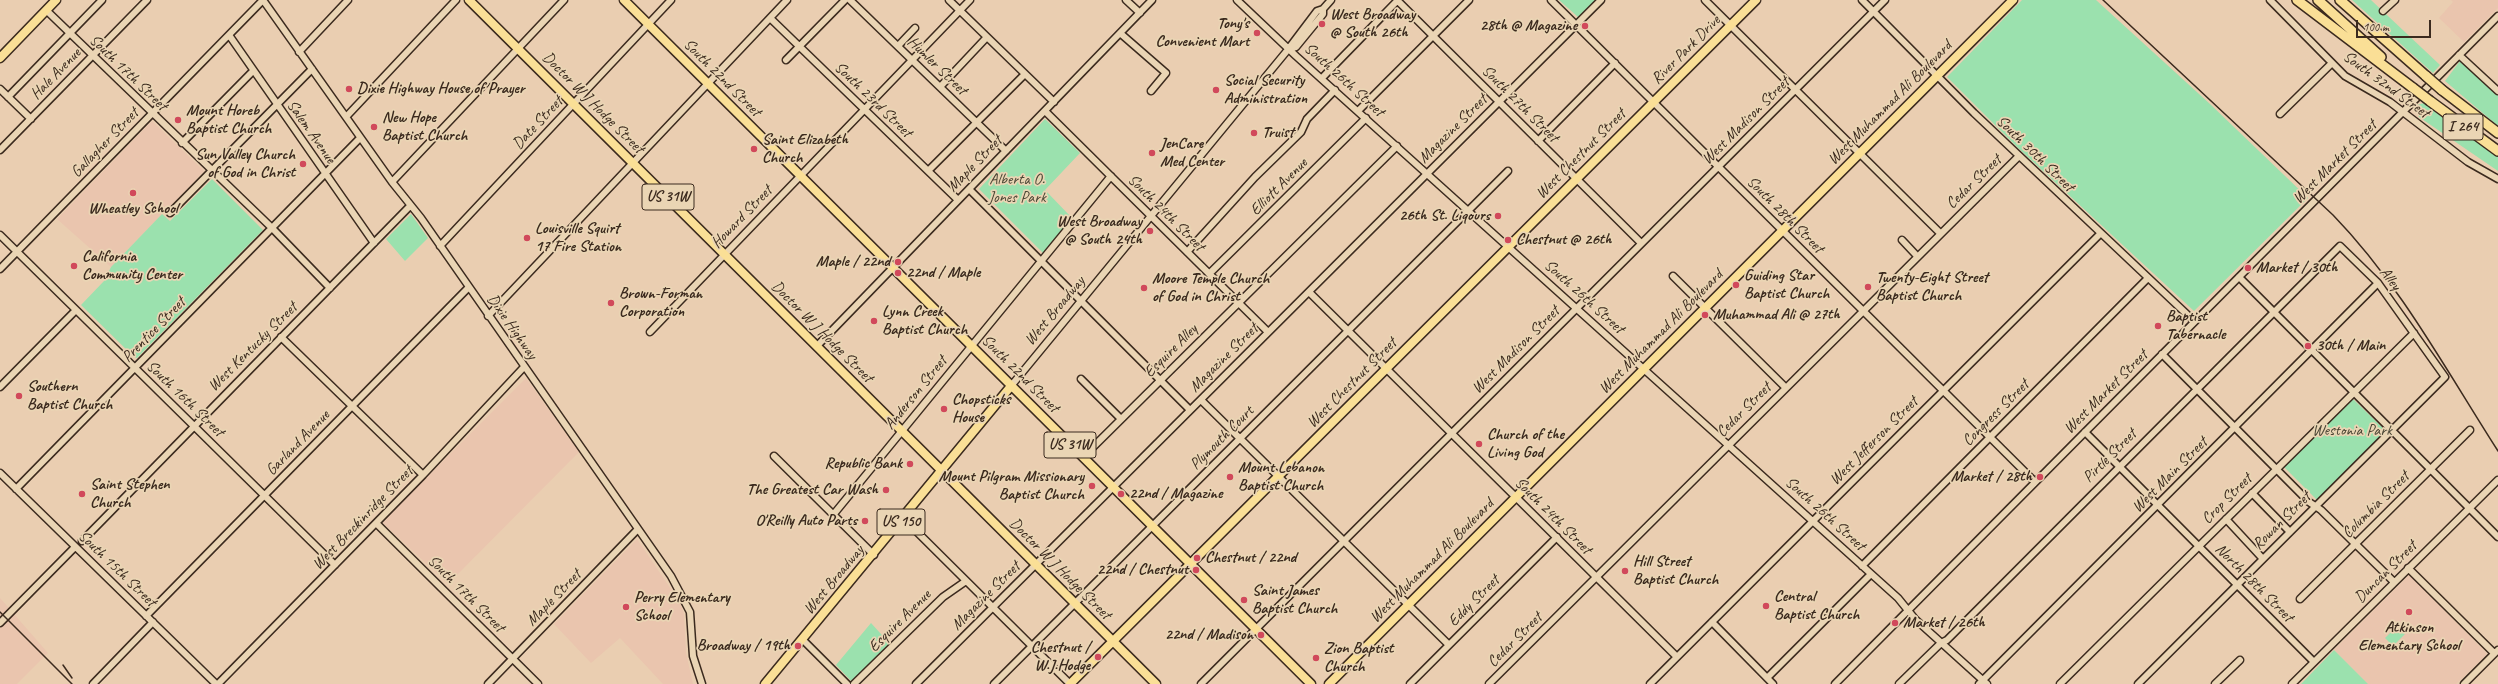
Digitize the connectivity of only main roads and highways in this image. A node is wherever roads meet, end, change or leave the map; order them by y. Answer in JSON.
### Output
{"nodes":[{"id":1,"x":56,"y":0,"type":"edge"},
{"id":2,"x":469,"y":0,"type":"edge"},
{"id":3,"x":624,"y":0,"type":"edge"},
{"id":4,"x":1756,"y":0,"type":"edge"},
{"id":5,"x":2013,"y":0,"type":"edge"},
{"id":6,"x":2297,"y":0,"type":"edge"},
{"id":7,"x":2318,"y":0,"type":"edge"},
{"id":8,"x":2340,"y":0,"type":"edge"},
{"id":9,"x":2344,"y":0,"type":"edge"},
{"id":10,"x":2364,"y":21,"type":"junction"},
{"id":11,"x":0,"y":58,"type":"edge"},
{"id":12,"x":2414,"y":88,"type":"junction"},
{"id":13,"x":1653,"y":102,"type":"joint"},
{"id":14,"x":2498,"y":133,"type":"edge"},
{"id":15,"x":2498,"y":151,"type":"edge"},
{"id":16,"x":1011,"y":386,"type":"junction"},
{"id":17,"x":942,"y":471,"type":"junction"},
{"id":18,"x":1190,"y":564,"type":"junction"},
{"id":19,"x":1113,"y":642,"type":"junction"},
{"id":20,"x":766,"y":684,"type":"edge"},
{"id":21,"x":1070,"y":684,"type":"edge"},
{"id":22,"x":1156,"y":684,"type":"edge"},
{"id":23,"x":1311,"y":684,"type":"edge"},
{"id":24,"x":1329,"y":684,"type":"edge"}],
"edges":[{"from":1,"to":11,"type":"main road"},
{"from":2,"to":17,"type":"main road","name":"Doctor W J Hodge Street","number":"US 31W"},
{"from":3,"to":16,"type":"main road","name":"South 22nd Street","number":"US 31W"},
{"from":4,"to":13,"type":"main road","name":"River Park Drive"},
{"from":5,"to":24,"type":"main road","name":"West Muhammad Ali Boulevard"},
{"from":6,"to":12,"type":"highway"},
{"from":7,"to":12,"type":"highway","number":"I 264"},
{"from":8,"to":10,"type":"highway","number":"I 264"},
{"from":9,"to":10,"type":"highway"},
{"from":10,"to":14,"type":"highway","number":"I 264","bridge":true},
{"from":12,"to":15,"type":"highway","number":"I 264","bridge":true},
{"from":13,"to":18,"type":"main road","name":"West Chestnut Street"},
{"from":16,"to":17,"type":"main road","name":"West Broadway","number":"US 150"},
{"from":16,"to":18,"type":"main road","name":"South 22nd Street","number":"US 31W"},
{"from":17,"to":19,"type":"main road","name":"Doctor W J Hodge Street","number":"US 31W"},
{"from":17,"to":20,"type":"main road","name":"West Broadway","number":"US 150"},
{"from":18,"to":19,"type":"main road","name":"West Chestnut Street"},
{"from":18,"to":23,"type":"main road","name":"South 22nd Street","number":"US 31W"},
{"from":19,"to":21,"type":"main road","name":"West Chestnut Street"},
{"from":19,"to":22,"type":"main road","name":"Doctor W J Hodge Street","number":"US 31W"}]}
